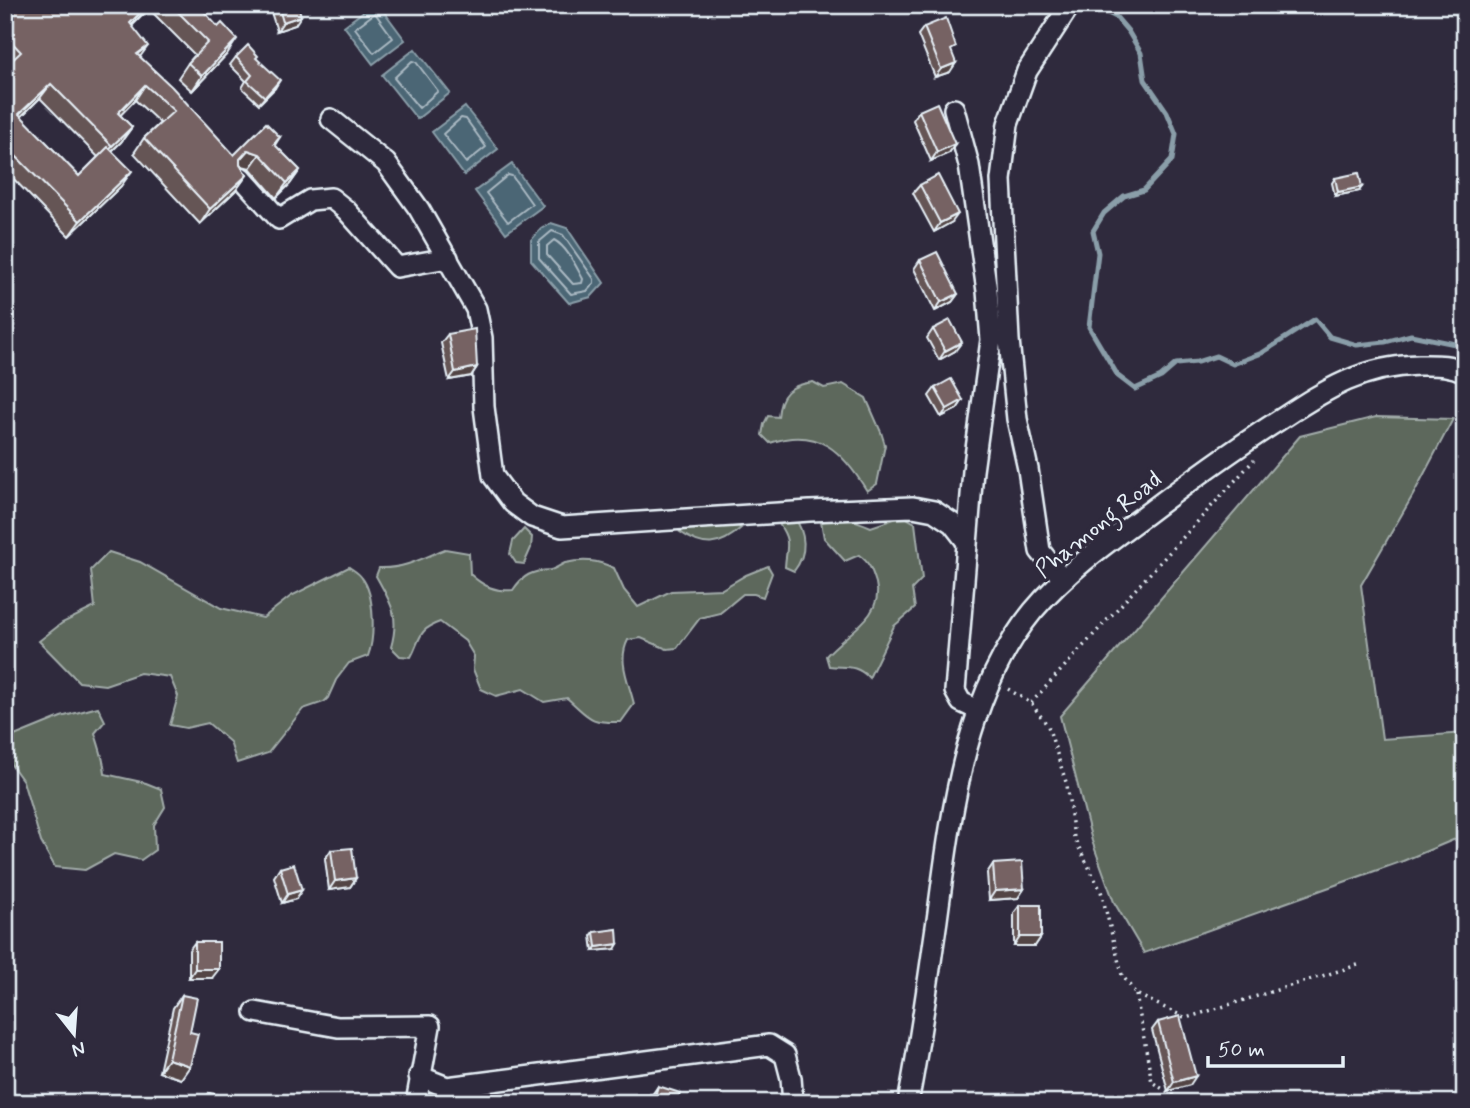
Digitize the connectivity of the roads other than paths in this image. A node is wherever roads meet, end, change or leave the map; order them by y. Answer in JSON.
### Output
{"nodes":[{"id":1,"x":1070,"y":5,"type":"edge"},
{"id":2,"x":954,"y":109,"type":"dead end"},
{"id":3,"x":331,"y":119,"type":"dead end"},
{"id":4,"x":241,"y":177,"type":"edge"},
{"id":5,"x":448,"y":258,"type":"junction"},
{"id":6,"x":1465,"y":372,"type":"edge"},
{"id":7,"x":966,"y":541,"type":"junction"},
{"id":8,"x":1063,"y":579,"type":"junction"},
{"id":9,"x":978,"y":710,"type":"junction"},
{"id":10,"x":255,"y":1012,"type":"dead end"},
{"id":11,"x":419,"y":1076,"type":"junction"},
{"id":12,"x":416,"y":1103,"type":"edge"},
{"id":13,"x":793,"y":1103,"type":"edge"},
{"id":14,"x":908,"y":1103,"type":"edge"}],
"edges":[{"from":1,"to":8,"type":"street"},
{"from":2,"to":7,"type":"street"},
{"from":3,"to":5,"type":"street"},
{"from":4,"to":5,"type":"street"},
{"from":5,"to":7,"type":"street"},
{"from":6,"to":8,"type":"street","name":"Phamong Road"},
{"from":7,"to":9,"type":"street"},
{"from":8,"to":9,"type":"street","name":"Phamong Road"},
{"from":9,"to":14,"type":"street","name":"Phamong Road"},
{"from":10,"to":11,"type":"street"},
{"from":11,"to":12,"type":"street"},
{"from":11,"to":13,"type":"street"}]}
